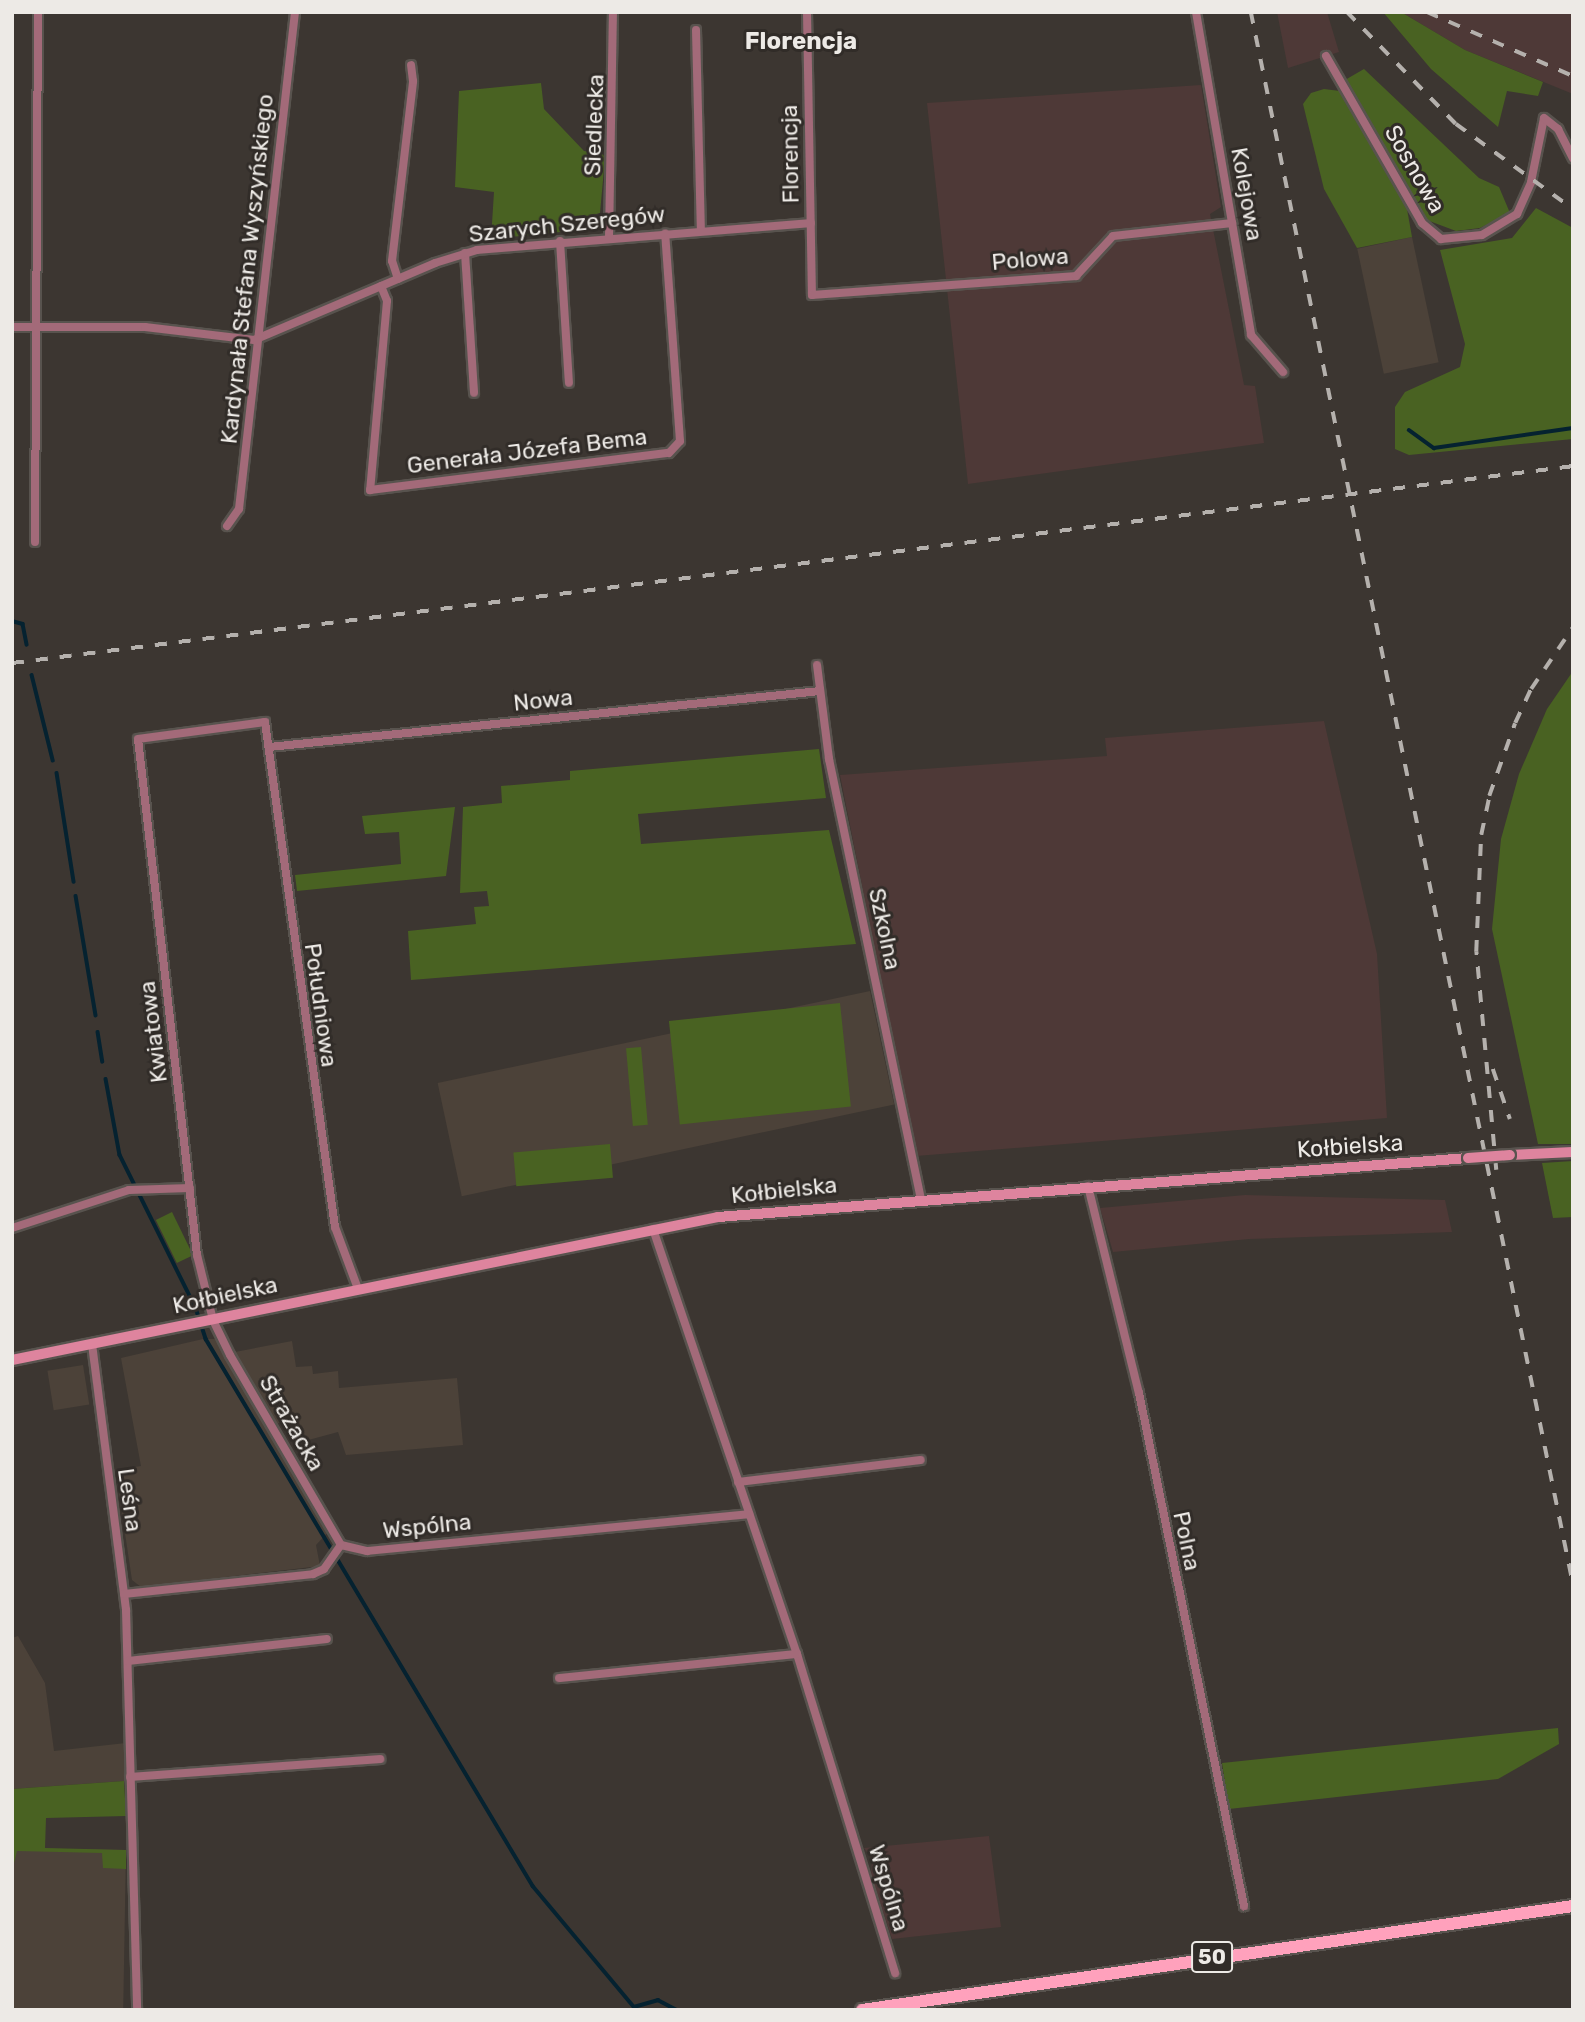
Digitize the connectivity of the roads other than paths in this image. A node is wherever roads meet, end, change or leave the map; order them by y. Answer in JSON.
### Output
{"nodes":[{"id":1,"x":38,"y":12,"type":"edge"},
{"id":2,"x":295,"y":12,"type":"edge"},
{"id":3,"x":613,"y":12,"type":"edge"},
{"id":4,"x":807,"y":12,"type":"edge"},
{"id":5,"x":1196,"y":12,"type":"edge"},
{"id":6,"x":696,"y":30,"type":"dead end"},
{"id":7,"x":1326,"y":56,"type":"dead end"},
{"id":8,"x":411,"y":65,"type":"dead end"},
{"id":9,"x":1573,"y":158,"type":"edge"},
{"id":10,"x":811,"y":223,"type":"junction"},
{"id":11,"x":1232,"y":223,"type":"junction"},
{"id":12,"x":701,"y":231,"type":"junction"},
{"id":13,"x":664,"y":234,"type":"junction"},
{"id":14,"x":609,"y":238,"type":"junction"},
{"id":15,"x":560,"y":241,"type":"junction"},
{"id":16,"x":465,"y":253,"type":"junction"},
{"id":17,"x":398,"y":279,"type":"junction"},
{"id":18,"x":381,"y":286,"type":"junction"},
{"id":19,"x":812,"y":295,"type":"joint"},
{"id":20,"x":12,"y":327,"type":"edge"},
{"id":21,"x":37,"y":327,"type":"junction"},
{"id":22,"x":259,"y":337,"type":"junction"},
{"id":23,"x":1283,"y":372,"type":"dead end"},
{"id":24,"x":569,"y":383,"type":"dead end"},
{"id":25,"x":474,"y":393,"type":"dead end"},
{"id":26,"x":227,"y":526,"type":"dead end"},
{"id":27,"x":36,"y":542,"type":"dead end"},
{"id":28,"x":817,"y":666,"type":"dead end"},
{"id":29,"x":820,"y":691,"type":"junction"},
{"id":30,"x":265,"y":722,"type":"joint"},
{"id":31,"x":270,"y":747,"type":"junction"},
{"id":32,"x":1573,"y":1152,"type":"edge"},
{"id":33,"x":1088,"y":1186,"type":"junction"},
{"id":34,"x":190,"y":1188,"type":"junction"},
{"id":35,"x":921,"y":1199,"type":"junction"},
{"id":36,"x":12,"y":1228,"type":"edge"},
{"id":37,"x":653,"y":1228,"type":"junction"},
{"id":38,"x":358,"y":1289,"type":"junction"},
{"id":39,"x":210,"y":1320,"type":"junction"},
{"id":40,"x":92,"y":1345,"type":"junction"},
{"id":41,"x":12,"y":1360,"type":"edge"},
{"id":42,"x":921,"y":1460,"type":"dead end"},
{"id":43,"x":738,"y":1482,"type":"junction"},
{"id":44,"x":749,"y":1514,"type":"junction"},
{"id":45,"x":338,"y":1549,"type":"junction"},
{"id":46,"x":124,"y":1594,"type":"junction"},
{"id":47,"x":327,"y":1640,"type":"dead end"},
{"id":48,"x":797,"y":1654,"type":"junction"},
{"id":49,"x":128,"y":1661,"type":"junction"},
{"id":50,"x":559,"y":1678,"type":"dead end"},
{"id":51,"x":380,"y":1759,"type":"dead end"},
{"id":52,"x":130,"y":1777,"type":"junction"},
{"id":53,"x":1244,"y":1906,"type":"dead end"},
{"id":54,"x":1568,"y":1907,"type":"edge"},
{"id":55,"x":895,"y":1973,"type":"dead end"},
{"id":56,"x":137,"y":2010,"type":"edge"},
{"id":57,"x":862,"y":2010,"type":"edge"}],
"edges":[{"from":1,"to":21,"type":"street"},
{"from":2,"to":22,"type":"street","name":"Kardynała Stefana Wyszyńskiego"},
{"from":3,"to":14,"type":"street","name":"Siedlecka"},
{"from":4,"to":10,"type":"street","name":"Florencja"},
{"from":5,"to":11,"type":"street","name":"Kolejowa"},
{"from":6,"to":12,"type":"street"},
{"from":7,"to":9,"type":"street","name":"Sosnowa"},
{"from":8,"to":17,"type":"street"},
{"from":10,"to":12,"type":"street","name":"Szarych Szeregów"},
{"from":10,"to":19,"type":"street","name":"Florencja"},
{"from":11,"to":19,"type":"street","name":"Polowa"},
{"from":11,"to":23,"type":"street","name":"Kolejowa"},
{"from":12,"to":13,"type":"street","name":"Szarych Szeregów"},
{"from":13,"to":14,"type":"street","name":"Szarych Szeregów"},
{"from":13,"to":18,"type":"street","name":"Generała Józefa Bema"},
{"from":14,"to":15,"type":"street","name":"Szarych Szeregów"},
{"from":15,"to":16,"type":"street","name":"Szarych Szeregów"},
{"from":15,"to":24,"type":"street"},
{"from":16,"to":17,"type":"street","name":"Szarych Szeregów"},
{"from":16,"to":25,"type":"street"},
{"from":17,"to":18,"type":"street","name":"Szarych Szeregów"},
{"from":18,"to":22,"type":"street","name":"Szarych Szeregów"},
{"from":20,"to":21,"type":"street"},
{"from":21,"to":22,"type":"street"},
{"from":21,"to":27,"type":"street"},
{"from":22,"to":26,"type":"street","name":"Kardynała Stefana Wyszyńskiego"},
{"from":28,"to":29,"type":"street","name":"Szkolna"},
{"from":29,"to":31,"type":"street","name":"Nowa"},
{"from":29,"to":35,"type":"street","name":"Szkolna"},
{"from":30,"to":31,"type":"street","name":"Południowa"},
{"from":30,"to":34,"type":"street","name":"Kwiatowa"},
{"from":31,"to":38,"type":"street","name":"Południowa"},
{"from":32,"to":33,"type":"street","name":"Kołbielska","bridge":true},
{"from":33,"to":35,"type":"street","name":"Kołbielska"},
{"from":33,"to":53,"type":"street","name":"Polna"},
{"from":34,"to":36,"type":"street"},
{"from":34,"to":39,"type":"street","name":"Kwiatowa"},
{"from":35,"to":37,"type":"street","name":"Kołbielska"},
{"from":37,"to":38,"type":"street","name":"Kołbielska"},
{"from":37,"to":43,"type":"street","name":"Wspólna"},
{"from":38,"to":39,"type":"street","name":"Kołbielska"},
{"from":39,"to":40,"type":"street","name":"Kołbielska"},
{"from":39,"to":45,"type":"street","name":"Strażacka"},
{"from":40,"to":41,"type":"street","name":"Kołbielska"},
{"from":40,"to":46,"type":"street","name":"Leśna"},
{"from":42,"to":43,"type":"street"},
{"from":43,"to":44,"type":"street","name":"Wspólna"},
{"from":44,"to":45,"type":"street","name":"Wspólna"},
{"from":44,"to":48,"type":"street","name":"Wspólna"},
{"from":45,"to":46,"type":"street"},
{"from":46,"to":49,"type":"street","name":"Leśna"},
{"from":47,"to":49,"type":"street"},
{"from":48,"to":50,"type":"street"},
{"from":48,"to":55,"type":"street","name":"Wspólna"},
{"from":49,"to":52,"type":"street","name":"Leśna"},
{"from":51,"to":52,"type":"street"},
{"from":52,"to":56,"type":"street","name":"Leśna"},
{"from":54,"to":57,"type":"main road","number":"50"}]}
